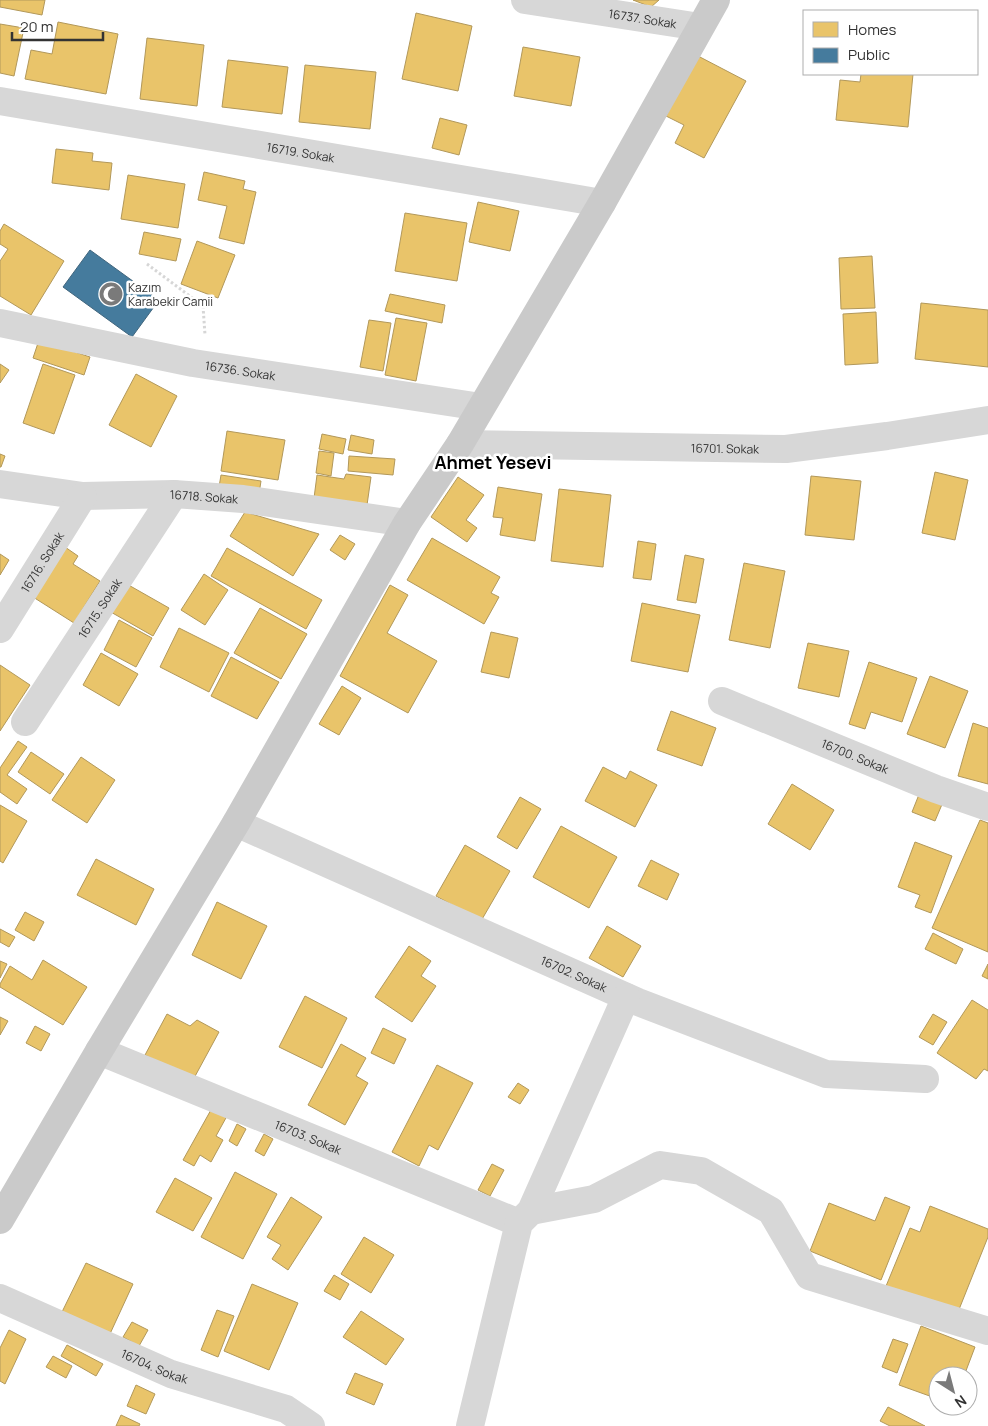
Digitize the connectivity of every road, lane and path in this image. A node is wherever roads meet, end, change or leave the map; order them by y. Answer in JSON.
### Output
{"nodes":[{"id":1,"x":525,"y":0,"type":"edge"},
{"id":2,"x":716,"y":0,"type":"edge"},
{"id":3,"x":700,"y":27,"type":"junction"},
{"id":4,"x":0,"y":101,"type":"edge"},
{"id":5,"x":602,"y":203,"type":"junction"},
{"id":6,"x":147,"y":264,"type":"dead end"},
{"id":7,"x":0,"y":323,"type":"edge"},
{"id":8,"x":207,"y":365,"type":"junction"},
{"id":9,"x":482,"y":407,"type":"junction"},
{"id":10,"x":988,"y":420,"type":"edge"},
{"id":11,"x":460,"y":444,"type":"junction"},
{"id":12,"x":0,"y":484,"type":"edge"},
{"id":13,"x":174,"y":494,"type":"junction"},
{"id":14,"x":83,"y":496,"type":"junction"},
{"id":15,"x":407,"y":523,"type":"junction"},
{"id":16,"x":0,"y":628,"type":"edge"},
{"id":17,"x":722,"y":701,"type":"dead end"},
{"id":18,"x":25,"y":722,"type":"dead end"},
{"id":19,"x":988,"y":807,"type":"edge"},
{"id":20,"x":236,"y":823,"type":"junction"},
{"id":21,"x":626,"y":997,"type":"junction"},
{"id":22,"x":98,"y":1051,"type":"junction"},
{"id":23,"x":925,"y":1079,"type":"dead end"},
{"id":24,"x":525,"y":1217,"type":"junction"},
{"id":25,"x":0,"y":1220,"type":"edge"},
{"id":26,"x":0,"y":1298,"type":"edge"},
{"id":27,"x":988,"y":1331,"type":"edge"},
{"id":28,"x":311,"y":1426,"type":"edge"},
{"id":29,"x":470,"y":1426,"type":"edge"}],
"edges":[{"from":1,"to":3,"type":"street","name":"16737. Sokak"},
{"from":2,"to":3,"type":"main road"},
{"from":3,"to":5,"type":"main road"},
{"from":4,"to":5,"type":"street","name":"16719. Sokak"},
{"from":5,"to":9,"type":"main road"},
{"from":6,"to":8,"type":"path"},
{"from":7,"to":8,"type":"street","name":"16736. Sokak"},
{"from":8,"to":9,"type":"street","name":"16736. Sokak"},
{"from":9,"to":11,"type":"main road"},
{"from":10,"to":11,"type":"street","name":"16701. Sokak"},
{"from":11,"to":15,"type":"main road"},
{"from":12,"to":14,"type":"street","name":"16718. Sokak"},
{"from":13,"to":14,"type":"street","name":"16718. Sokak"},
{"from":13,"to":15,"type":"street","name":"16718. Sokak"},
{"from":13,"to":18,"type":"street","name":"16715. Sokak"},
{"from":14,"to":16,"type":"street","name":"16716. Sokak"},
{"from":15,"to":20,"type":"main road"},
{"from":17,"to":19,"type":"street","name":"16700. Sokak"},
{"from":20,"to":21,"type":"street","name":"16702. Sokak"},
{"from":20,"to":22,"type":"main road"},
{"from":21,"to":23,"type":"street","name":"16702. Sokak"},
{"from":21,"to":24,"type":"street"},
{"from":22,"to":24,"type":"street","name":"16703. Sokak"},
{"from":22,"to":25,"type":"main road"},
{"from":24,"to":27,"type":"street"},
{"from":24,"to":29,"type":"street"},
{"from":26,"to":28,"type":"street","name":"16704. Sokak"}]}
